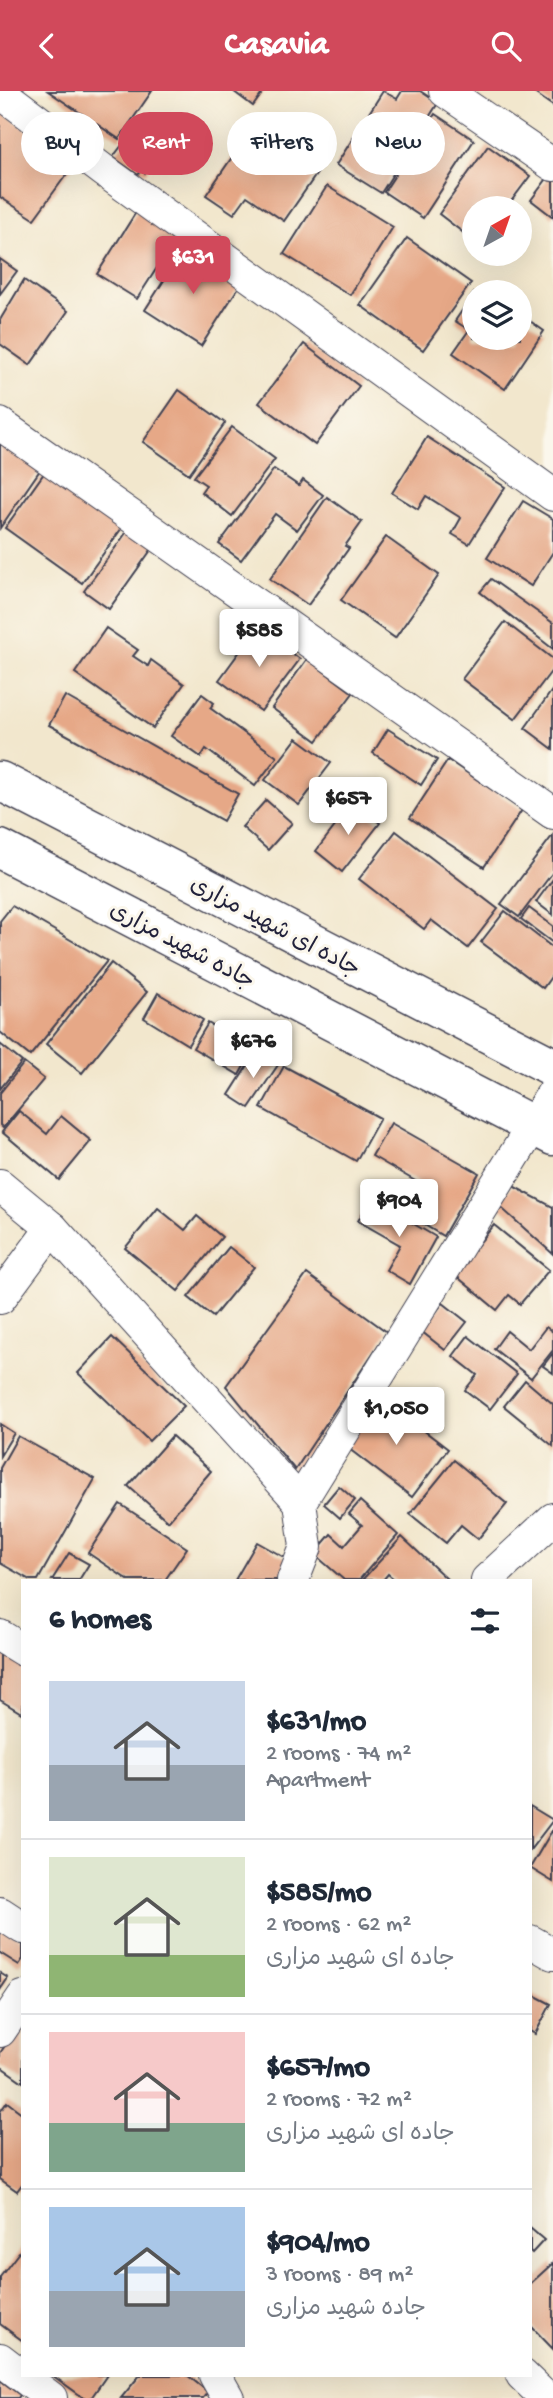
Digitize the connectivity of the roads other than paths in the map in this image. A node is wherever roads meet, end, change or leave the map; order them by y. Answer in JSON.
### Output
{"nodes":[{"id":1,"x":445,"y":91,"type":"edge"},
{"id":2,"x":0,"y":92,"type":"edge"},
{"id":3,"x":553,"y":165,"type":"edge"},
{"id":4,"x":0,"y":424,"type":"edge"},
{"id":5,"x":553,"y":495,"type":"edge"},
{"id":6,"x":0,"y":781,"type":"edge"},
{"id":7,"x":553,"y":813,"type":"edge"},
{"id":8,"x":0,"y":849,"type":"edge"},
{"id":9,"x":553,"y":1067,"type":"edge"},
{"id":10,"x":553,"y":1093,"type":"edge"},
{"id":11,"x":543,"y":1130,"type":"edge"},
{"id":12,"x":0,"y":1185,"type":"edge"},
{"id":13,"x":52,"y":1229,"type":"junction"},
{"id":14,"x":0,"y":1298,"type":"edge"},
{"id":15,"x":300,"y":1502,"type":"junction"},
{"id":16,"x":553,"y":1519,"type":"edge"},
{"id":17,"x":293,"y":1579,"type":"edge"},
{"id":18,"x":488,"y":1579,"type":"edge"},
{"id":19,"x":0,"y":1636,"type":"edge"},
{"id":20,"x":21,"y":1649,"type":"edge"},
{"id":21,"x":0,"y":1913,"type":"edge"},
{"id":22,"x":21,"y":1927,"type":"edge"},
{"id":23,"x":532,"y":1942,"type":"edge"},
{"id":24,"x":553,"y":1954,"type":"edge"},
{"id":25,"x":21,"y":2000,"type":"edge"},
{"id":26,"x":0,"y":2031,"type":"edge"},
{"id":27,"x":0,"y":2359,"type":"edge"},
{"id":28,"x":21,"y":2375,"type":"edge"},
{"id":29,"x":24,"y":2377,"type":"edge"},
{"id":30,"x":216,"y":2377,"type":"edge"},
{"id":31,"x":524,"y":2377,"type":"edge"},
{"id":32,"x":51,"y":2398,"type":"edge"},
{"id":33,"x":228,"y":2398,"type":"edge"},
{"id":34,"x":546,"y":2398,"type":"edge"}],
"edges":[{"from":1,"to":3,"type":"street"},
{"from":2,"to":5,"type":"street"},
{"from":4,"to":7,"type":"street"},
{"from":6,"to":9,"type":"main road","name":"جاده ای شهید مزاری"},
{"from":8,"to":11,"type":"main road","name":"جاده شهید مزاری"},
{"from":10,"to":11,"type":"street"},
{"from":11,"to":15,"type":"street"},
{"from":12,"to":13,"type":"street"},
{"from":13,"to":14,"type":"street"},
{"from":13,"to":15,"type":"street"},
{"from":15,"to":17,"type":"street"},
{"from":16,"to":18,"type":"street"},
{"from":19,"to":20,"type":"street"},
{"from":21,"to":22,"type":"street"},
{"from":23,"to":24,"type":"street"},
{"from":25,"to":26,"type":"street"},
{"from":27,"to":28,"type":"street"},
{"from":29,"to":32,"type":"street"},
{"from":30,"to":33,"type":"street"},
{"from":31,"to":34,"type":"street"}]}
